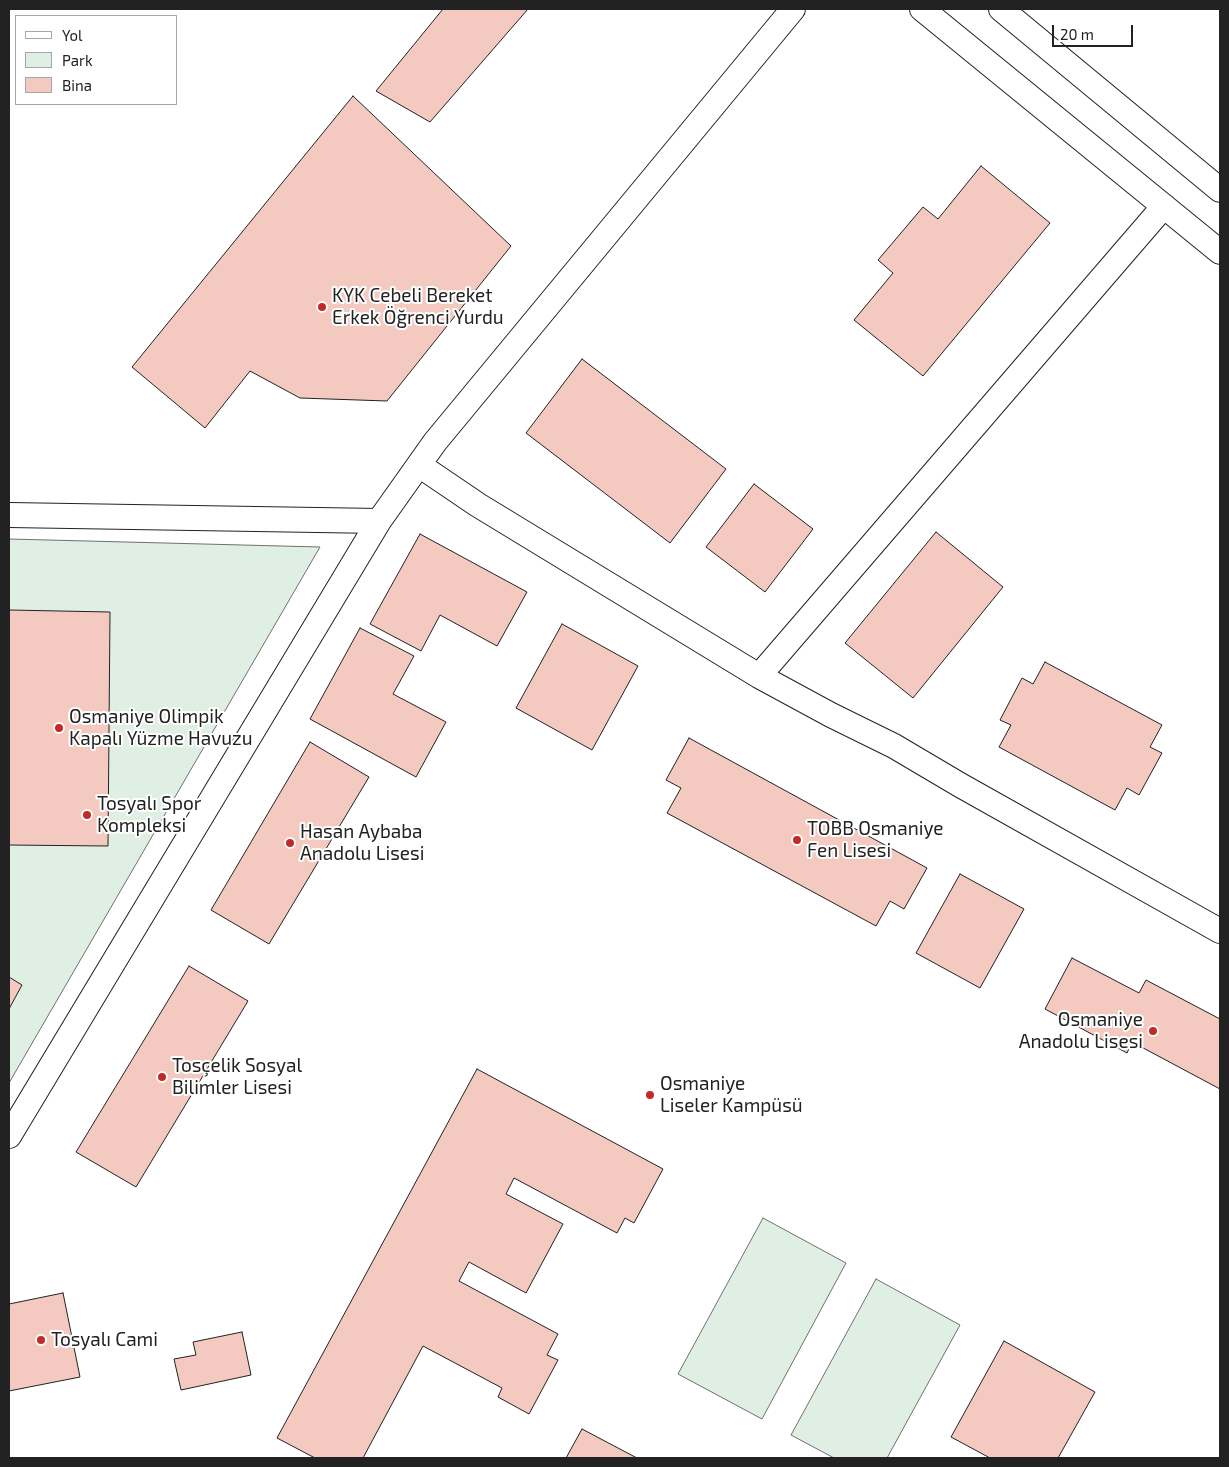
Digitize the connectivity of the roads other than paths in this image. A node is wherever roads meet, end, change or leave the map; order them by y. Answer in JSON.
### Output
{"nodes":[{"id":1,"x":793,"y":9,"type":"edge"},
{"id":2,"x":922,"y":9,"type":"edge"},
{"id":3,"x":1001,"y":9,"type":"edge"},
{"id":4,"x":1220,"y":190,"type":"edge"},
{"id":5,"x":1164,"y":206,"type":"junction"},
{"id":6,"x":1220,"y":252,"type":"edge"},
{"id":7,"x":419,"y":466,"type":"junction"},
{"id":8,"x":9,"y":515,"type":"edge"},
{"id":9,"x":379,"y":521,"type":"junction"},
{"id":10,"x":759,"y":676,"type":"junction"},
{"id":11,"x":1220,"y":931,"type":"edge"},
{"id":12,"x":9,"y":1136,"type":"edge"}],
"edges":[{"from":1,"to":7,"type":"street"},
{"from":2,"to":5,"type":"street"},
{"from":3,"to":4,"type":"street"},
{"from":5,"to":6,"type":"street"},
{"from":5,"to":10,"type":"street"},
{"from":7,"to":9,"type":"street"},
{"from":7,"to":10,"type":"street"},
{"from":8,"to":9,"type":"street"},
{"from":9,"to":12,"type":"street"},
{"from":10,"to":11,"type":"street"}]}
